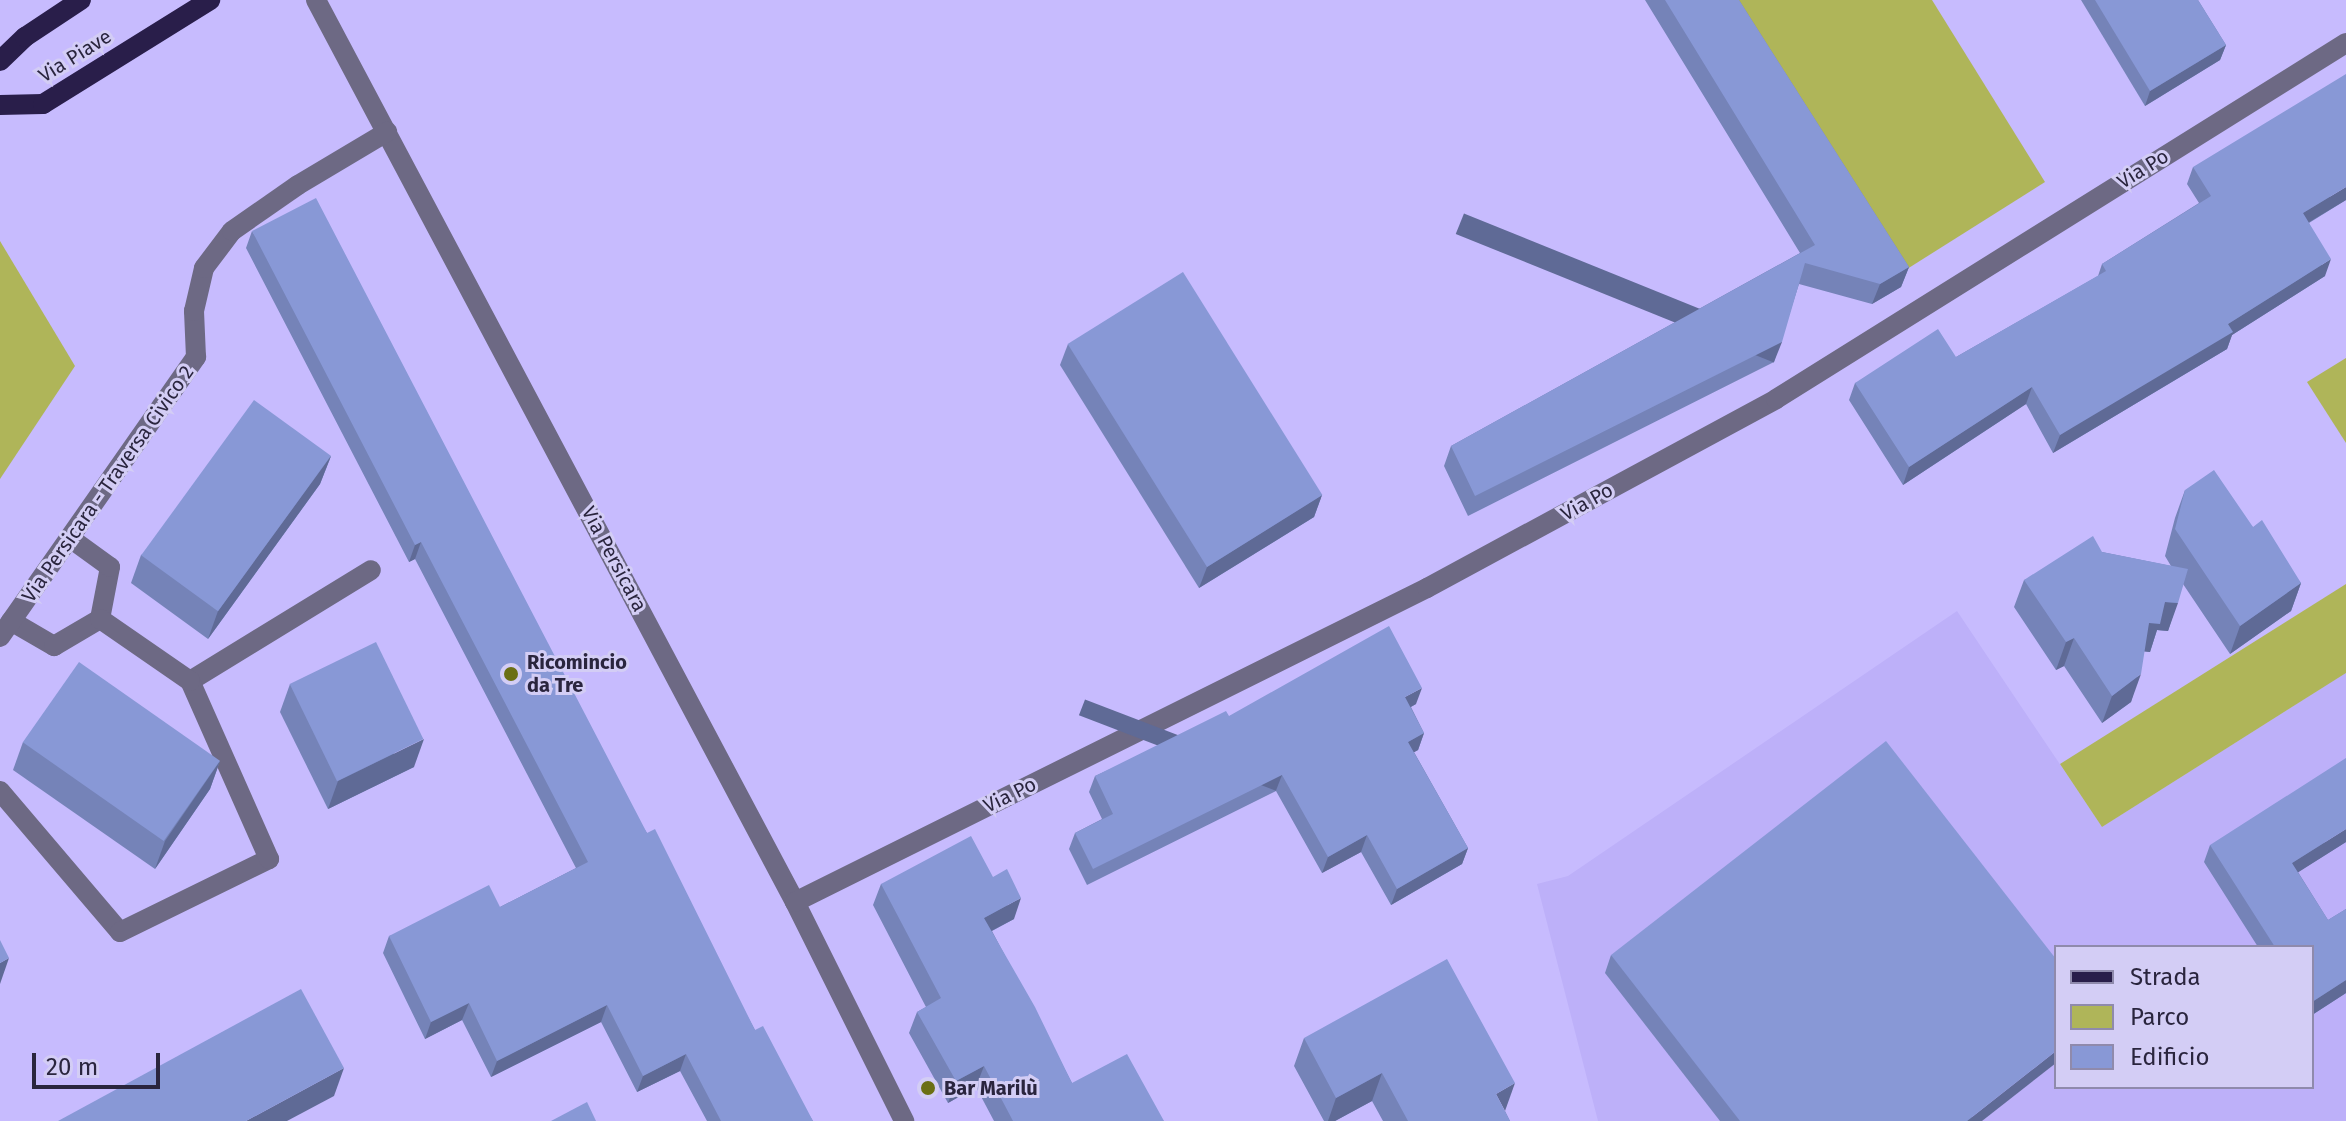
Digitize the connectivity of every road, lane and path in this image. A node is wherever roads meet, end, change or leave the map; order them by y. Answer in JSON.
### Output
{"nodes":[{"id":1,"x":81,"y":0,"type":"edge"},
{"id":2,"x":210,"y":0,"type":"edge"},
{"id":3,"x":316,"y":0,"type":"edge"},
{"id":4,"x":2346,"y":43,"type":"edge"},
{"id":5,"x":0,"y":61,"type":"edge"},
{"id":6,"x":0,"y":105,"type":"edge"},
{"id":7,"x":387,"y":132,"type":"junction"},
{"id":8,"x":70,"y":538,"type":"junction"},
{"id":9,"x":371,"y":570,"type":"dead end"},
{"id":10,"x":100,"y":619,"type":"junction"},
{"id":11,"x":6,"y":629,"type":"edge"},
{"id":12,"x":190,"y":681,"type":"junction"},
{"id":13,"x":0,"y":791,"type":"edge"},
{"id":14,"x":795,"y":902,"type":"junction"},
{"id":15,"x":904,"y":1121,"type":"edge"}],
"edges":[{"from":1,"to":5,"type":"main road","name":"Via Piave"},
{"from":2,"to":6,"type":"main road","name":"Via Piave"},
{"from":3,"to":7,"type":"street","name":"Via Persicara"},
{"from":4,"to":14,"type":"street","name":"Via Po"},
{"from":7,"to":8,"type":"street","name":"Via Persicara - Traversa Civico 2"},
{"from":7,"to":14,"type":"street","name":"Via Persicara"},
{"from":8,"to":10,"type":"street"},
{"from":8,"to":11,"type":"street","name":"Via Persicara - Traversa Civico 2"},
{"from":9,"to":12,"type":"street"},
{"from":10,"to":11,"type":"street"},
{"from":10,"to":12,"type":"street"},
{"from":12,"to":13,"type":"street"},
{"from":14,"to":15,"type":"street","name":"Via Persicara"}]}
